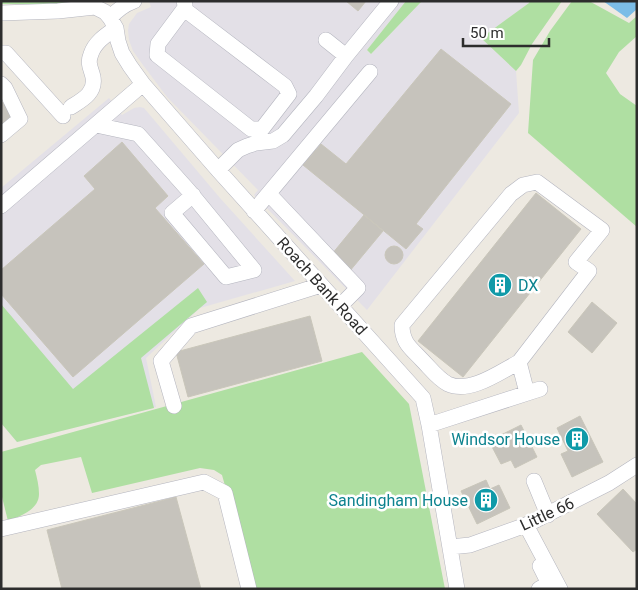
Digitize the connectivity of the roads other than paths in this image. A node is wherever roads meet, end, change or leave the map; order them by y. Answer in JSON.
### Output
{"nodes":[{"id":1,"x":134,"y":1,"type":"edge"},
{"id":2,"x":391,"y":1,"type":"edge"},
{"id":3,"x":184,"y":5,"type":"edge"},
{"id":4,"x":1,"y":13,"type":"edge"},
{"id":5,"x":113,"y":23,"type":"junction"},
{"id":6,"x":326,"y":40,"type":"dead end"},
{"id":7,"x":1,"y":54,"type":"edge"},
{"id":8,"x":346,"y":56,"type":"junction"},
{"id":9,"x":370,"y":72,"type":"dead end"},
{"id":10,"x":1,"y":84,"type":"edge"},
{"id":11,"x":143,"y":84,"type":"junction"},
{"id":12,"x":96,"y":125,"type":"junction"},
{"id":13,"x":1,"y":135,"type":"edge"},
{"id":14,"x":218,"y":170,"type":"junction"},
{"id":15,"x":268,"y":194,"type":"junction"},
{"id":16,"x":193,"y":195,"type":"junction"},
{"id":17,"x":1,"y":206,"type":"edge"},
{"id":18,"x":254,"y":211,"type":"junction"},
{"id":19,"x":322,"y":285,"type":"junction"},
{"id":20,"x":340,"y":306,"type":"junction"},
{"id":21,"x":519,"y":362,"type":"junction"},
{"id":22,"x":174,"y":406,"type":"dead end"},
{"id":23,"x":429,"y":425,"type":"junction"},
{"id":24,"x":637,"y":465,"type":"edge"},
{"id":25,"x":534,"y":481,"type":"dead end"},
{"id":26,"x":548,"y":514,"type":"junction"},
{"id":27,"x":526,"y":525,"type":"junction"},
{"id":28,"x":1,"y":529,"type":"edge"},
{"id":29,"x":450,"y":547,"type":"junction"},
{"id":30,"x":540,"y":566,"type":"dead end"},
{"id":31,"x":249,"y":589,"type":"edge"},
{"id":32,"x":458,"y":589,"type":"edge"},
{"id":33,"x":539,"y":589,"type":"edge"},
{"id":34,"x":560,"y":589,"type":"edge"}],
"edges":[{"from":1,"to":5,"type":"street"},
{"from":2,"to":8,"type":"street"},
{"from":3,"to":3,"type":"street"},
{"from":4,"to":5,"type":"street"},
{"from":5,"to":7,"type":"street"},
{"from":5,"to":11,"type":"street","name":"Roach Bank Road"},
{"from":6,"to":8,"type":"street"},
{"from":8,"to":14,"type":"street"},
{"from":9,"to":15,"type":"street"},
{"from":10,"to":13,"type":"street"},
{"from":11,"to":12,"type":"street"},
{"from":11,"to":14,"type":"street","name":"Roach Bank Road"},
{"from":12,"to":16,"type":"street"},
{"from":12,"to":17,"type":"street"},
{"from":14,"to":18,"type":"street","name":"Roach Bank Road"},
{"from":15,"to":18,"type":"street"},
{"from":15,"to":20,"type":"street"},
{"from":16,"to":16,"type":"street"},
{"from":18,"to":19,"type":"street","name":"Roach Bank Road"},
{"from":19,"to":20,"type":"street","name":"Roach Bank Road"},
{"from":19,"to":22,"type":"street"},
{"from":20,"to":23,"type":"street","name":"Roach Bank Road"},
{"from":21,"to":21,"type":"street"},
{"from":21,"to":23,"type":"street"},
{"from":23,"to":29,"type":"street","name":"Roach Bank Road"},
{"from":24,"to":26,"type":"street","name":"Little 66"},
{"from":25,"to":26,"type":"street"},
{"from":26,"to":27,"type":"street","name":"Little 66"},
{"from":27,"to":29,"type":"street","name":"Little 66"},
{"from":27,"to":34,"type":"street"},
{"from":28,"to":31,"type":"street"},
{"from":29,"to":32,"type":"street","name":"Roach Bank Road"},
{"from":30,"to":33,"type":"street"}]}
